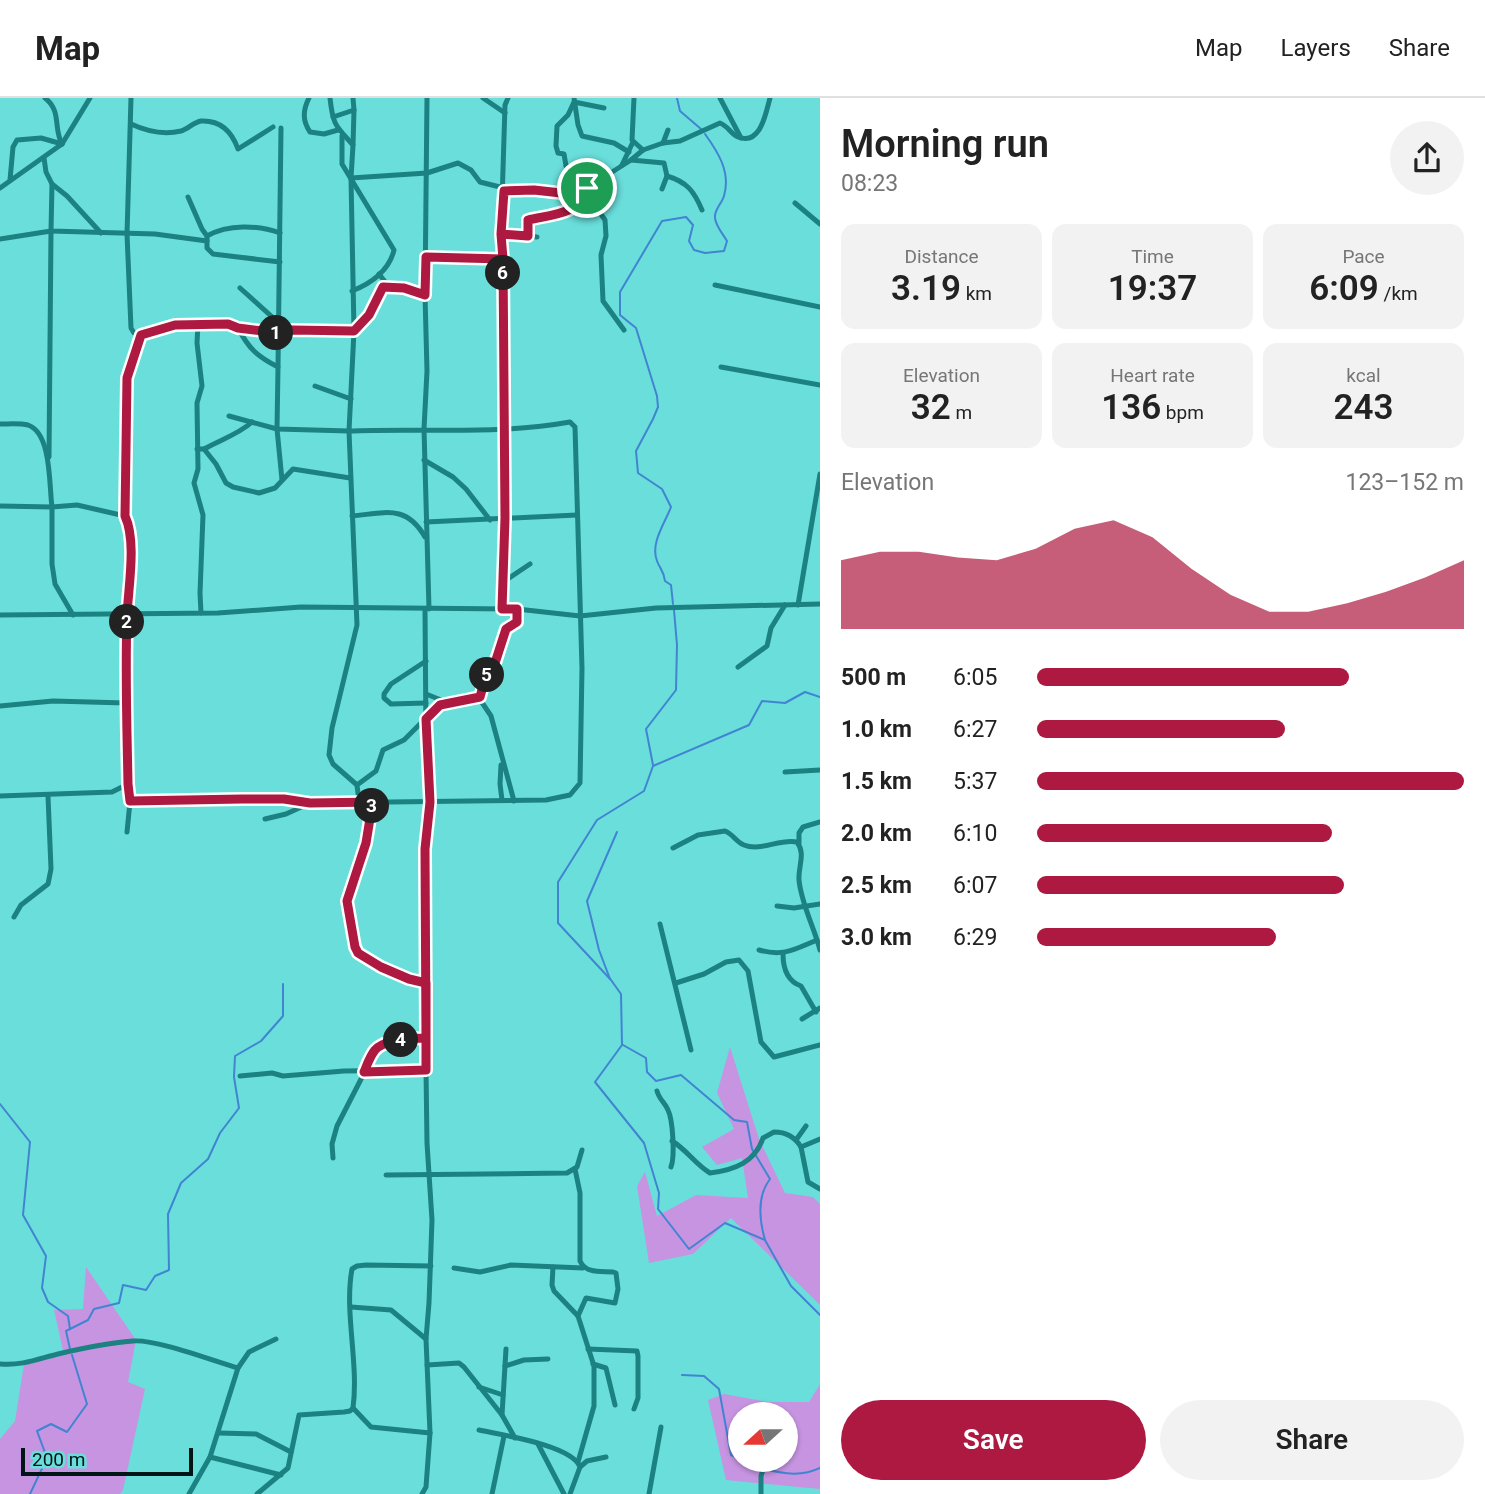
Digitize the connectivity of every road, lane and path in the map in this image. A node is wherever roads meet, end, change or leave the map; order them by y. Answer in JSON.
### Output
{"nodes":[{"id":1,"x":45,"y":98,"type":"edge"},
{"id":2,"x":90,"y":98,"type":"edge"},
{"id":3,"x":131,"y":98,"type":"edge"},
{"id":4,"x":309,"y":98,"type":"edge"},
{"id":5,"x":330,"y":98,"type":"edge"},
{"id":6,"x":355,"y":98,"type":"edge"},
{"id":7,"x":427,"y":98,"type":"edge"},
{"id":8,"x":483,"y":98,"type":"edge"},
{"id":9,"x":508,"y":98,"type":"edge"},
{"id":10,"x":634,"y":98,"type":"edge"},
{"id":11,"x":720,"y":98,"type":"edge"},
{"id":12,"x":770,"y":98,"type":"edge"},
{"id":13,"x":574,"y":100,"type":"edge"},
{"id":14,"x":604,"y":108,"type":"dead end"},
{"id":15,"x":354,"y":110,"type":"junction"},
{"id":16,"x":505,"y":113,"type":"junction"},
{"id":17,"x":332,"y":117,"type":"junction"},
{"id":18,"x":131,"y":124,"type":"junction"},
{"id":19,"x":273,"y":127,"type":"dead end"},
{"id":20,"x":281,"y":128,"type":"dead end"},
{"id":21,"x":668,"y":130,"type":"dead end"},
{"id":22,"x":340,"y":133,"type":"junction"},
{"id":23,"x":741,"y":138,"type":"junction"},
{"id":24,"x":633,"y":142,"type":"junction"},
{"id":25,"x":663,"y":143,"type":"junction"},
{"id":26,"x":62,"y":144,"type":"junction"},
{"id":27,"x":353,"y":145,"type":"junction"},
{"id":28,"x":643,"y":150,"type":"junction"},
{"id":29,"x":629,"y":152,"type":"junction"},
{"id":30,"x":44,"y":159,"type":"junction"},
{"id":31,"x":631,"y":160,"type":"junction"},
{"id":32,"x":622,"y":165,"type":"junction"},
{"id":33,"x":428,"y":173,"type":"junction"},
{"id":34,"x":667,"y":176,"type":"junction"},
{"id":35,"x":351,"y":178,"type":"junction"},
{"id":36,"x":10,"y":180,"type":"junction"},
{"id":37,"x":52,"y":184,"type":"junction"},
{"id":38,"x":0,"y":188,"type":"edge"},
{"id":39,"x":587,"y":188,"type":"junction"},
{"id":40,"x":504,"y":189,"type":"junction"},
{"id":41,"x":662,"y":189,"type":"dead end"},
{"id":42,"x":188,"y":197,"type":"dead end"},
{"id":43,"x":795,"y":203,"type":"dead end"},
{"id":44,"x":702,"y":210,"type":"dead end"},
{"id":45,"x":820,"y":224,"type":"edge"},
{"id":46,"x":51,"y":231,"type":"junction"},
{"id":47,"x":101,"y":233,"type":"junction"},
{"id":48,"x":280,"y":233,"type":"junction"},
{"id":49,"x":127,"y":234,"type":"junction"},
{"id":50,"x":501,"y":234,"type":"junction"},
{"id":51,"x":528,"y":236,"type":"junction"},
{"id":52,"x":537,"y":237,"type":"dead end"},
{"id":53,"x":207,"y":238,"type":"junction"},
{"id":54,"x":0,"y":239,"type":"edge"},
{"id":55,"x":426,"y":257,"type":"junction"},
{"id":56,"x":503,"y":259,"type":"junction"},
{"id":57,"x":280,"y":262,"type":"junction"},
{"id":58,"x":379,"y":274,"type":"junction"},
{"id":59,"x":715,"y":285,"type":"dead end"},
{"id":60,"x":383,"y":287,"type":"junction"},
{"id":61,"x":240,"y":288,"type":"dead end"},
{"id":62,"x":352,"y":292,"type":"junction"},
{"id":63,"x":425,"y":295,"type":"junction"},
{"id":64,"x":820,"y":307,"type":"edge"},
{"id":65,"x":198,"y":324,"type":"junction"},
{"id":66,"x":280,"y":324,"type":"junction"},
{"id":67,"x":238,"y":328,"type":"junction"},
{"id":68,"x":354,"y":331,"type":"junction"},
{"id":69,"x":624,"y":331,"type":"dead end"},
{"id":70,"x":279,"y":333,"type":"junction"},
{"id":71,"x":141,"y":335,"type":"junction"},
{"id":72,"x":278,"y":367,"type":"junction"},
{"id":73,"x":721,"y":367,"type":"dead end"},
{"id":74,"x":820,"y":385,"type":"edge"},
{"id":75,"x":315,"y":386,"type":"dead end"},
{"id":76,"x":351,"y":399,"type":"junction"},
{"id":77,"x":229,"y":416,"type":"dead end"},
{"id":78,"x":252,"y":422,"type":"junction"},
{"id":79,"x":0,"y":424,"type":"edge"},
{"id":80,"x":277,"y":429,"type":"junction"},
{"id":81,"x":424,"y":429,"type":"junction"},
{"id":82,"x":349,"y":430,"type":"junction"},
{"id":83,"x":504,"y":430,"type":"junction"},
{"id":84,"x":201,"y":449,"type":"junction"},
{"id":85,"x":48,"y":460,"type":"junction"},
{"id":86,"x":424,"y":460,"type":"junction"},
{"id":87,"x":820,"y":474,"type":"edge"},
{"id":88,"x":350,"y":478,"type":"junction"},
{"id":89,"x":282,"y":480,"type":"junction"},
{"id":90,"x":0,"y":506,"type":"edge"},
{"id":91,"x":52,"y":507,"type":"junction"},
{"id":92,"x":577,"y":515,"type":"junction"},
{"id":93,"x":125,"y":516,"type":"junction"},
{"id":94,"x":352,"y":516,"type":"junction"},
{"id":95,"x":505,"y":518,"type":"junction"},
{"id":96,"x":490,"y":520,"type":"junction"},
{"id":97,"x":426,"y":522,"type":"junction"},
{"id":98,"x":426,"y":540,"type":"junction"},
{"id":99,"x":530,"y":564,"type":"dead end"},
{"id":100,"x":503,"y":582,"type":"junction"},
{"id":101,"x":820,"y":604,"type":"edge"},
{"id":102,"x":785,"y":605,"type":"junction"},
{"id":103,"x":798,"y":605,"type":"junction"},
{"id":104,"x":357,"y":608,"type":"junction"},
{"id":105,"x":427,"y":609,"type":"junction"},
{"id":106,"x":502,"y":609,"type":"junction"},
{"id":107,"x":517,"y":609,"type":"junction"},
{"id":108,"x":201,"y":613,"type":"junction"},
{"id":109,"x":73,"y":614,"type":"junction"},
{"id":110,"x":127,"y":614,"type":"junction"},
{"id":111,"x":0,"y":615,"type":"edge"},
{"id":112,"x":580,"y":616,"type":"junction"},
{"id":113,"x":426,"y":661,"type":"junction"},
{"id":114,"x":738,"y":667,"type":"dead end"},
{"id":115,"x":426,"y":694,"type":"junction"},
{"id":116,"x":479,"y":698,"type":"junction"},
{"id":117,"x":126,"y":703,"type":"junction"},
{"id":118,"x":426,"y":703,"type":"junction"},
{"id":119,"x":451,"y":703,"type":"junction"},
{"id":120,"x":0,"y":706,"type":"edge"},
{"id":121,"x":426,"y":719,"type":"junction"},
{"id":122,"x":501,"y":758,"type":"junction"},
{"id":123,"x":820,"y":770,"type":"edge"},
{"id":124,"x":785,"y":772,"type":"dead end"},
{"id":125,"x":128,"y":784,"type":"junction"},
{"id":126,"x":357,"y":785,"type":"junction"},
{"id":127,"x":0,"y":796,"type":"edge"},
{"id":128,"x":48,"y":796,"type":"junction"},
{"id":129,"x":502,"y":800,"type":"junction"},
{"id":130,"x":130,"y":801,"type":"junction"},
{"id":131,"x":514,"y":801,"type":"junction"},
{"id":132,"x":359,"y":802,"type":"junction"},
{"id":133,"x":375,"y":802,"type":"junction"},
{"id":134,"x":430,"y":802,"type":"junction"},
{"id":135,"x":310,"y":803,"type":"junction"},
{"id":136,"x":265,"y":819,"type":"dead end"},
{"id":137,"x":820,"y":822,"type":"edge"},
{"id":138,"x":127,"y":832,"type":"dead end"},
{"id":139,"x":799,"y":843,"type":"junction"},
{"id":140,"x":673,"y":848,"type":"dead end"},
{"id":141,"x":820,"y":904,"type":"edge"},
{"id":142,"x":777,"y":906,"type":"dead end"},
{"id":143,"x":806,"y":906,"type":"junction"},
{"id":144,"x":13,"y":917,"type":"dead end"},
{"id":145,"x":660,"y":924,"type":"dead end"},
{"id":146,"x":817,"y":940,"type":"junction"},
{"id":147,"x":760,"y":950,"type":"dead end"},
{"id":148,"x":820,"y":950,"type":"edge"},
{"id":149,"x":783,"y":954,"type":"junction"},
{"id":150,"x":426,"y":983,"type":"junction"},
{"id":151,"x":676,"y":983,"type":"junction"},
{"id":152,"x":818,"y":1010,"type":"edge"},
{"id":153,"x":802,"y":1018,"type":"dead end"},
{"id":154,"x":426,"y":1038,"type":"junction"},
{"id":155,"x":820,"y":1045,"type":"edge"},
{"id":156,"x":691,"y":1050,"type":"dead end"},
{"id":157,"x":426,"y":1070,"type":"junction"},
{"id":158,"x":364,"y":1072,"type":"junction"},
{"id":159,"x":240,"y":1076,"type":"dead end"},
{"id":160,"x":657,"y":1091,"type":"dead end"},
{"id":161,"x":806,"y":1126,"type":"dead end"},
{"id":162,"x":820,"y":1139,"type":"edge"},
{"id":163,"x":796,"y":1140,"type":"junction"},
{"id":164,"x":672,"y":1141,"type":"junction"},
{"id":165,"x":801,"y":1147,"type":"junction"},
{"id":166,"x":582,"y":1150,"type":"dead end"},
{"id":167,"x":333,"y":1158,"type":"dead end"},
{"id":168,"x":671,"y":1167,"type":"dead end"},
{"id":169,"x":575,"y":1169,"type":"junction"},
{"id":170,"x":386,"y":1175,"type":"dead end"},
{"id":171,"x":430,"y":1175,"type":"junction"},
{"id":172,"x":820,"y":1189,"type":"edge"},
{"id":173,"x":430,"y":1266,"type":"junction"},
{"id":174,"x":553,"y":1267,"type":"junction"},
{"id":175,"x":454,"y":1268,"type":"dead end"},
{"id":176,"x":583,"y":1268,"type":"junction"},
{"id":177,"x":351,"y":1307,"type":"junction"},
{"id":178,"x":578,"y":1316,"type":"junction"},
{"id":179,"x":276,"y":1339,"type":"dead end"},
{"id":180,"x":426,"y":1339,"type":"junction"},
{"id":181,"x":506,"y":1349,"type":"dead end"},
{"id":182,"x":588,"y":1349,"type":"junction"},
{"id":183,"x":548,"y":1359,"type":"dead end"},
{"id":184,"x":0,"y":1364,"type":"edge"},
{"id":185,"x":428,"y":1364,"type":"junction"},
{"id":186,"x":593,"y":1364,"type":"junction"},
{"id":187,"x":505,"y":1366,"type":"junction"},
{"id":188,"x":238,"y":1368,"type":"junction"},
{"id":189,"x":479,"y":1387,"type":"junction"},
{"id":190,"x":503,"y":1395,"type":"junction"},
{"id":191,"x":615,"y":1405,"type":"dead end"},
{"id":192,"x":353,"y":1408,"type":"junction"},
{"id":193,"x":634,"y":1409,"type":"dead end"},
{"id":194,"x":502,"y":1415,"type":"junction"},
{"id":195,"x":661,"y":1427,"type":"dead end"},
{"id":196,"x":478,"y":1430,"type":"dead end"},
{"id":197,"x":219,"y":1433,"type":"junction"},
{"id":198,"x":430,"y":1433,"type":"junction"},
{"id":199,"x":504,"y":1436,"type":"junction"},
{"id":200,"x":515,"y":1438,"type":"junction"},
{"id":201,"x":538,"y":1444,"type":"junction"},
{"id":202,"x":292,"y":1452,"type":"junction"},
{"id":203,"x":210,"y":1457,"type":"junction"},
{"id":204,"x":606,"y":1457,"type":"dead end"},
{"id":205,"x":579,"y":1465,"type":"junction"},
{"id":206,"x":762,"y":1472,"type":"edge"},
{"id":207,"x":281,"y":1475,"type":"junction"},
{"id":208,"x":190,"y":1494,"type":"edge"},
{"id":209,"x":257,"y":1494,"type":"edge"},
{"id":210,"x":422,"y":1494,"type":"edge"},
{"id":211,"x":492,"y":1494,"type":"edge"},
{"id":212,"x":564,"y":1494,"type":"edge"},
{"id":213,"x":570,"y":1494,"type":"edge"},
{"id":214,"x":649,"y":1494,"type":"edge"},
{"id":215,"x":761,"y":1494,"type":"edge"}],
"edges":[{"from":1,"to":26,"type":"street"},
{"from":2,"to":26,"type":"street"},
{"from":3,"to":18,"type":"street"},
{"from":4,"to":22,"type":"street"},
{"from":5,"to":17,"type":"street"},
{"from":6,"to":15,"type":"street"},
{"from":7,"to":33,"type":"street"},
{"from":8,"to":16,"type":"street"},
{"from":9,"to":16,"type":"street"},
{"from":10,"to":24,"type":"street"},
{"from":11,"to":23,"type":"street"},
{"from":12,"to":23,"type":"street"},
{"from":13,"to":14,"type":"street"},
{"from":13,"to":29,"type":"street"},
{"from":13,"to":39,"type":"street"},
{"from":15,"to":17,"type":"street"},
{"from":15,"to":27,"type":"street"},
{"from":16,"to":40,"type":"street"},
{"from":17,"to":22,"type":"street"},
{"from":18,"to":19,"type":"street"},
{"from":18,"to":49,"type":"street"},
{"from":20,"to":48,"type":"street"},
{"from":21,"to":25,"type":"street"},
{"from":22,"to":27,"type":"street"},
{"from":22,"to":35,"type":"street"},
{"from":23,"to":25,"type":"street"},
{"from":24,"to":28,"type":"street"},
{"from":24,"to":29,"type":"street"},
{"from":25,"to":28,"type":"street"},
{"from":26,"to":30,"type":"street"},
{"from":26,"to":36,"type":"street"},
{"from":27,"to":35,"type":"street"},
{"from":28,"to":31,"type":"street"},
{"from":29,"to":32,"type":"street"},
{"from":30,"to":36,"type":"street"},
{"from":30,"to":37,"type":"street"},
{"from":31,"to":32,"type":"street"},
{"from":31,"to":34,"type":"street"},
{"from":32,"to":39,"type":"street"},
{"from":33,"to":35,"type":"street"},
{"from":33,"to":40,"type":"street"},
{"from":33,"to":55,"type":"street"},
{"from":34,"to":41,"type":"street"},
{"from":34,"to":44,"type":"street"},
{"from":35,"to":58,"type":"street"},
{"from":35,"to":62,"type":"street"},
{"from":36,"to":38,"type":"street"},
{"from":37,"to":46,"type":"street"},
{"from":37,"to":47,"type":"street"},
{"from":39,"to":40,"type":"street"},
{"from":39,"to":51,"type":"street"},
{"from":39,"to":69,"type":"street"},
{"from":40,"to":50,"type":"street"},
{"from":42,"to":53,"type":"street"},
{"from":43,"to":45,"type":"street"},
{"from":46,"to":47,"type":"street"},
{"from":46,"to":54,"type":"street"},
{"from":46,"to":85,"type":"street"},
{"from":47,"to":49,"type":"street"},
{"from":48,"to":53,"type":"street"},
{"from":48,"to":57,"type":"street"},
{"from":49,"to":53,"type":"street"},
{"from":49,"to":71,"type":"street"},
{"from":50,"to":51,"type":"street"},
{"from":50,"to":56,"type":"street"},
{"from":51,"to":52,"type":"street"},
{"from":53,"to":57,"type":"street"},
{"from":55,"to":56,"type":"street"},
{"from":55,"to":63,"type":"street"},
{"from":56,"to":83,"type":"street"},
{"from":57,"to":66,"type":"street"},
{"from":58,"to":60,"type":"street"},
{"from":58,"to":62,"type":"street"},
{"from":59,"to":64,"type":"street"},
{"from":60,"to":63,"type":"street"},
{"from":60,"to":68,"type":"street"},
{"from":61,"to":66,"type":"street"},
{"from":62,"to":68,"type":"street"},
{"from":63,"to":81,"type":"street"},
{"from":65,"to":67,"type":"street"},
{"from":65,"to":71,"type":"street"},
{"from":65,"to":84,"type":"street"},
{"from":66,"to":70,"type":"street"},
{"from":67,"to":70,"type":"street"},
{"from":67,"to":72,"type":"street"},
{"from":68,"to":70,"type":"street"},
{"from":68,"to":76,"type":"street"},
{"from":70,"to":72,"type":"street"},
{"from":71,"to":93,"type":"street"},
{"from":72,"to":80,"type":"street"},
{"from":73,"to":74,"type":"street"},
{"from":75,"to":76,"type":"street"},
{"from":76,"to":82,"type":"street"},
{"from":77,"to":78,"type":"street"},
{"from":78,"to":80,"type":"street"},
{"from":78,"to":84,"type":"street"},
{"from":79,"to":85,"type":"street"},
{"from":80,"to":82,"type":"street"},
{"from":80,"to":89,"type":"street"},
{"from":81,"to":82,"type":"street"},
{"from":81,"to":83,"type":"street"},
{"from":81,"to":86,"type":"street"},
{"from":82,"to":88,"type":"street"},
{"from":83,"to":92,"type":"street"},
{"from":83,"to":95,"type":"street"},
{"from":84,"to":89,"type":"street"},
{"from":84,"to":108,"type":"street"},
{"from":85,"to":91,"type":"street"},
{"from":86,"to":96,"type":"street"},
{"from":86,"to":97,"type":"street"},
{"from":87,"to":103,"type":"street"},
{"from":88,"to":89,"type":"street"},
{"from":88,"to":94,"type":"street"},
{"from":90,"to":91,"type":"street"},
{"from":91,"to":93,"type":"street"},
{"from":91,"to":109,"type":"street"},
{"from":92,"to":95,"type":"street"},
{"from":92,"to":112,"type":"street"},
{"from":93,"to":110,"type":"street"},
{"from":94,"to":98,"type":"street"},
{"from":94,"to":104,"type":"street"},
{"from":95,"to":96,"type":"street"},
{"from":95,"to":100,"type":"street"},
{"from":96,"to":97,"type":"street"},
{"from":97,"to":98,"type":"street"},
{"from":98,"to":105,"type":"street"},
{"from":99,"to":100,"type":"street"},
{"from":100,"to":106,"type":"street"},
{"from":101,"to":103,"type":"street"},
{"from":102,"to":103,"type":"street"},
{"from":102,"to":112,"type":"street"},
{"from":102,"to":114,"type":"street"},
{"from":104,"to":105,"type":"street"},
{"from":104,"to":108,"type":"street"},
{"from":104,"to":126,"type":"street"},
{"from":105,"to":106,"type":"street"},
{"from":105,"to":113,"type":"street"},
{"from":106,"to":107,"type":"street"},
{"from":107,"to":112,"type":"street"},
{"from":107,"to":116,"type":"street"},
{"from":108,"to":110,"type":"street"},
{"from":109,"to":110,"type":"street"},
{"from":109,"to":111,"type":"street"},
{"from":110,"to":117,"type":"street"},
{"from":112,"to":131,"type":"street"},
{"from":113,"to":115,"type":"street"},
{"from":113,"to":118,"type":"street"},
{"from":115,"to":118,"type":"street"},
{"from":115,"to":119,"type":"street"},
{"from":116,"to":119,"type":"street"},
{"from":116,"to":122,"type":"street"},
{"from":117,"to":120,"type":"street"},
{"from":117,"to":125,"type":"street"},
{"from":118,"to":121,"type":"street"},
{"from":119,"to":121,"type":"street"},
{"from":121,"to":126,"type":"street"},
{"from":121,"to":134,"type":"street"},
{"from":122,"to":129,"type":"street"},
{"from":122,"to":131,"type":"street"},
{"from":123,"to":124,"type":"street"},
{"from":125,"to":128,"type":"street"},
{"from":125,"to":130,"type":"street"},
{"from":126,"to":132,"type":"street"},
{"from":127,"to":128,"type":"street"},
{"from":128,"to":144,"type":"street"},
{"from":129,"to":131,"type":"street"},
{"from":129,"to":134,"type":"street"},
{"from":130,"to":135,"type":"street"},
{"from":130,"to":138,"type":"street"},
{"from":132,"to":133,"type":"street"},
{"from":132,"to":135,"type":"street"},
{"from":133,"to":134,"type":"street"},
{"from":133,"to":150,"type":"street"},
{"from":134,"to":150,"type":"street"},
{"from":135,"to":136,"type":"street"},
{"from":137,"to":139,"type":"street"},
{"from":139,"to":140,"type":"street"},
{"from":139,"to":143,"type":"street"},
{"from":141,"to":143,"type":"street"},
{"from":142,"to":143,"type":"street"},
{"from":143,"to":146,"type":"street"},
{"from":145,"to":151,"type":"street"},
{"from":146,"to":148,"type":"street"},
{"from":146,"to":149,"type":"street"},
{"from":147,"to":149,"type":"street"},
{"from":149,"to":152,"type":"street"},
{"from":150,"to":154,"type":"street"},
{"from":151,"to":155,"type":"street"},
{"from":151,"to":156,"type":"street"},
{"from":152,"to":153,"type":"street"},
{"from":154,"to":157,"type":"street"},
{"from":154,"to":158,"type":"street"},
{"from":157,"to":158,"type":"street"},
{"from":157,"to":171,"type":"street"},
{"from":158,"to":159,"type":"street"},
{"from":158,"to":167,"type":"street"},
{"from":160,"to":164,"type":"street"},
{"from":161,"to":163,"type":"street"},
{"from":162,"to":165,"type":"street"},
{"from":163,"to":164,"type":"street"},
{"from":163,"to":165,"type":"street"},
{"from":164,"to":168,"type":"street"},
{"from":165,"to":172,"type":"street"},
{"from":166,"to":169,"type":"street"},
{"from":169,"to":171,"type":"street"},
{"from":169,"to":176,"type":"street"},
{"from":170,"to":171,"type":"street"},
{"from":171,"to":173,"type":"street"},
{"from":173,"to":177,"type":"street"},
{"from":173,"to":180,"type":"street"},
{"from":174,"to":175,"type":"street"},
{"from":174,"to":176,"type":"street"},
{"from":174,"to":178,"type":"street"},
{"from":176,"to":178,"type":"street"},
{"from":177,"to":180,"type":"street"},
{"from":177,"to":192,"type":"street"},
{"from":178,"to":182,"type":"street"},
{"from":179,"to":188,"type":"street"},
{"from":180,"to":185,"type":"street"},
{"from":181,"to":187,"type":"street"},
{"from":182,"to":186,"type":"street"},
{"from":182,"to":193,"type":"street"},
{"from":183,"to":187,"type":"street"},
{"from":184,"to":188,"type":"street"},
{"from":185,"to":189,"type":"street"},
{"from":185,"to":198,"type":"street"},
{"from":186,"to":191,"type":"street"},
{"from":186,"to":205,"type":"street"},
{"from":187,"to":190,"type":"street"},
{"from":188,"to":197,"type":"street"},
{"from":189,"to":190,"type":"street"},
{"from":189,"to":194,"type":"street"},
{"from":190,"to":194,"type":"street"},
{"from":192,"to":198,"type":"street"},
{"from":192,"to":202,"type":"street"},
{"from":194,"to":200,"type":"street"},
{"from":195,"to":214,"type":"street"},
{"from":196,"to":199,"type":"street"},
{"from":197,"to":202,"type":"street"},
{"from":197,"to":203,"type":"street"},
{"from":198,"to":210,"type":"street"},
{"from":199,"to":200,"type":"street"},
{"from":199,"to":211,"type":"street"},
{"from":200,"to":201,"type":"street"},
{"from":201,"to":205,"type":"street"},
{"from":201,"to":212,"type":"street"},
{"from":202,"to":207,"type":"street"},
{"from":203,"to":207,"type":"street"},
{"from":203,"to":208,"type":"street"},
{"from":204,"to":205,"type":"street"},
{"from":205,"to":213,"type":"street"},
{"from":206,"to":215,"type":"street"},
{"from":207,"to":209,"type":"street"}]}
